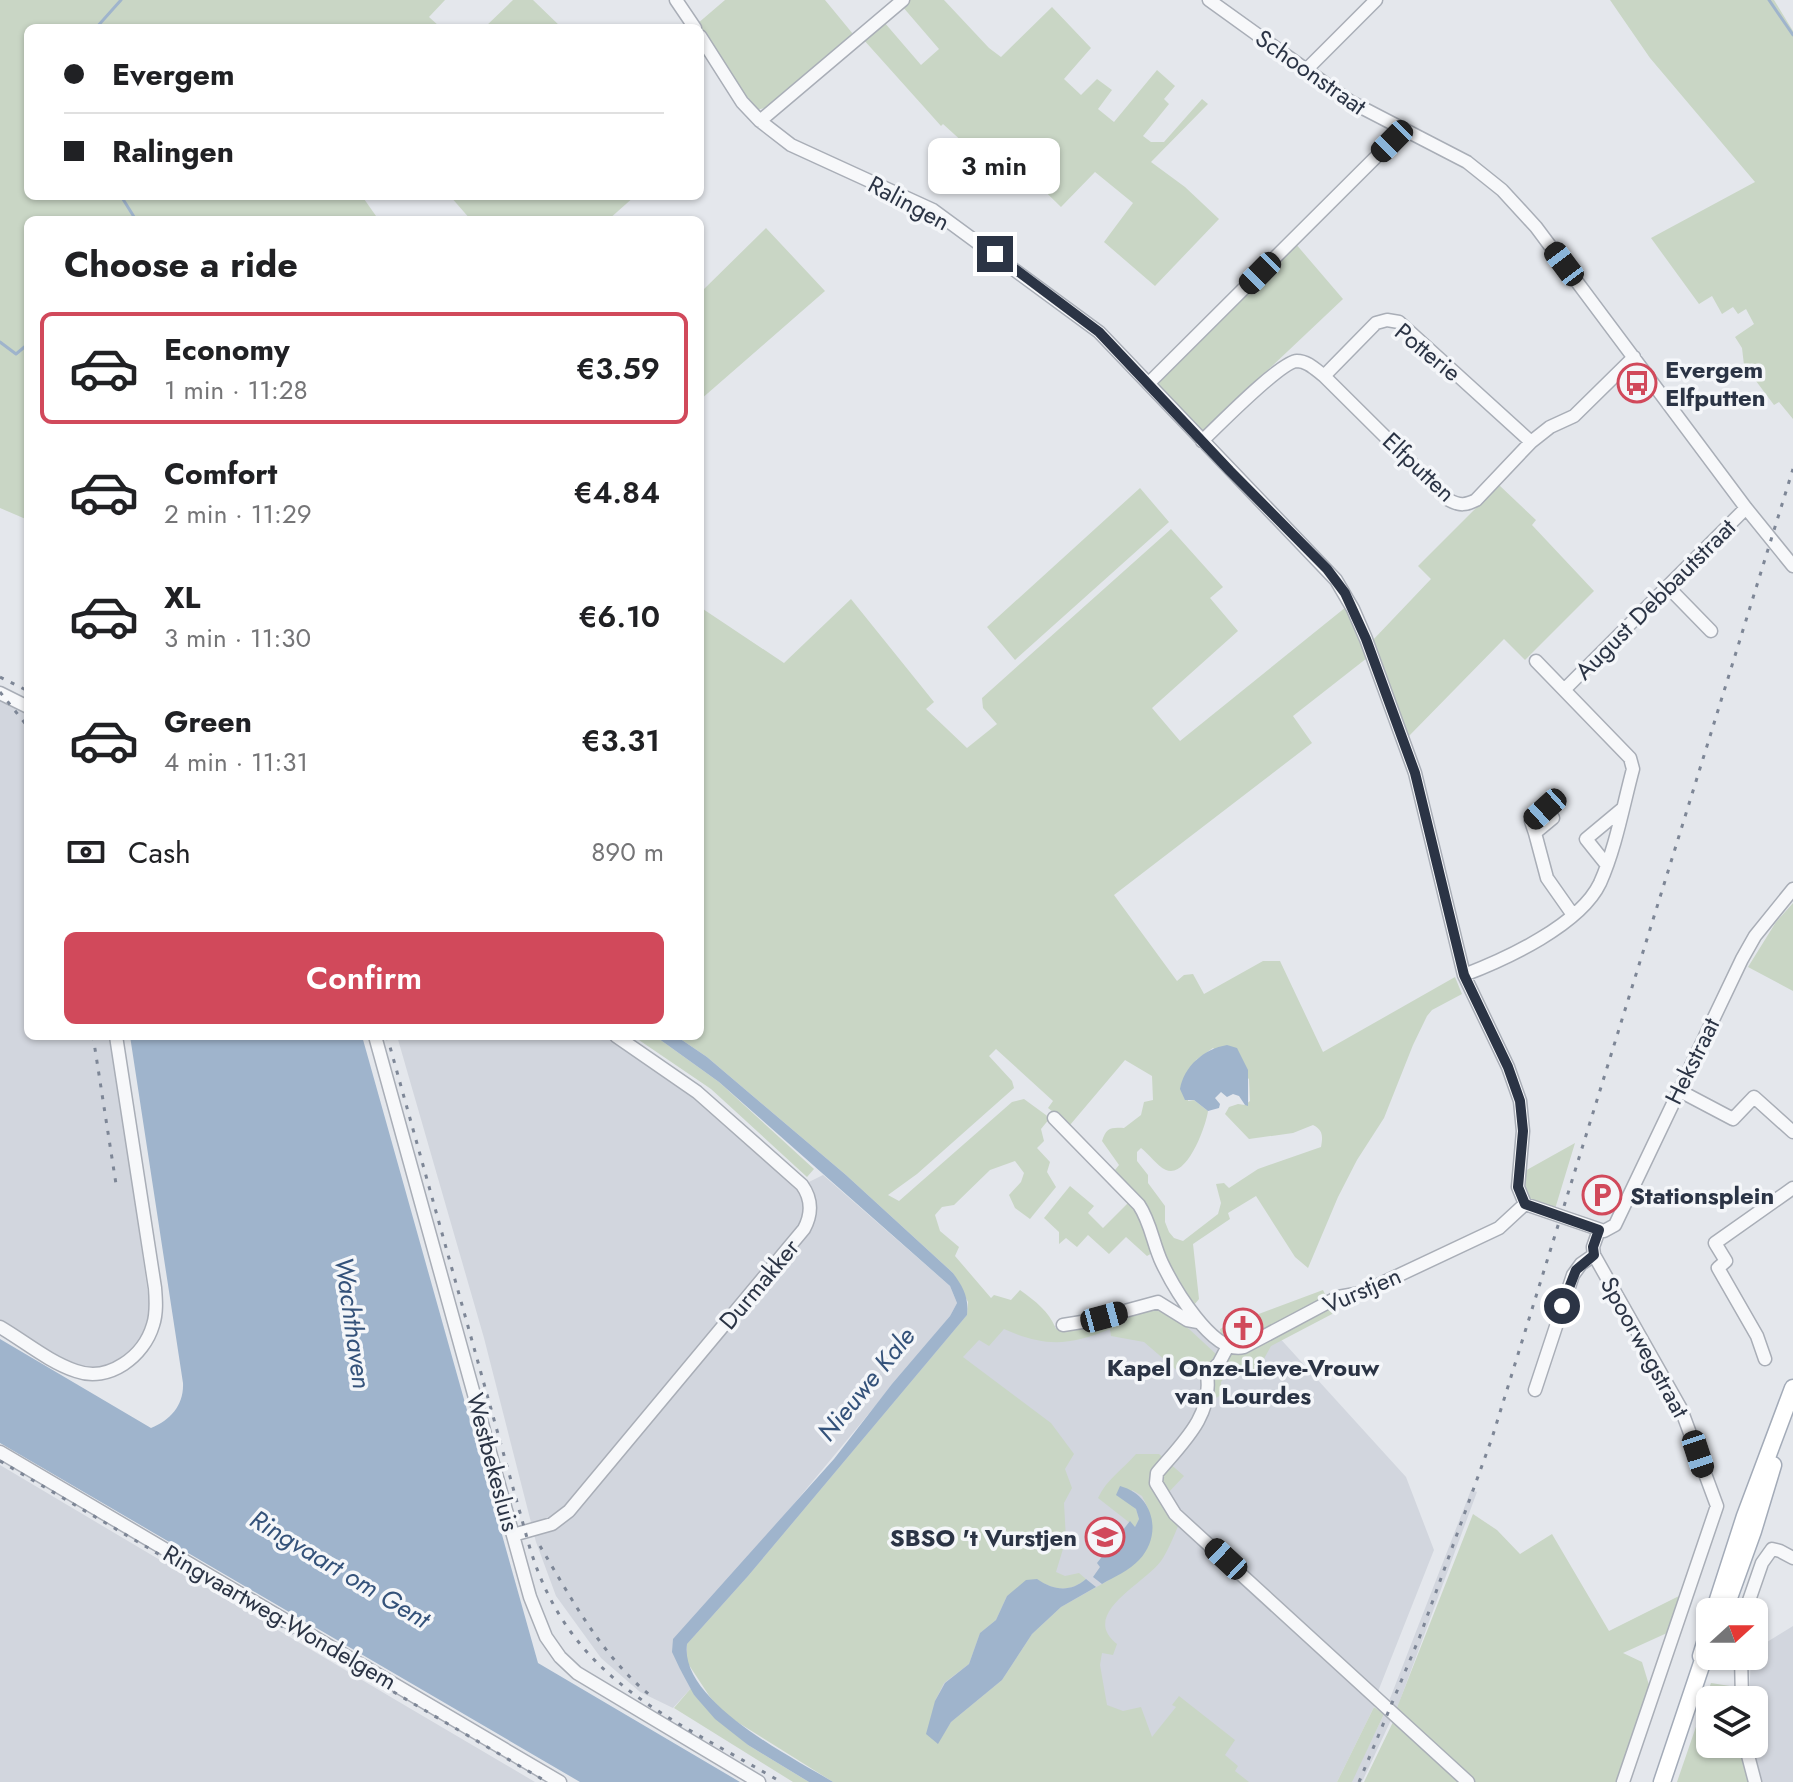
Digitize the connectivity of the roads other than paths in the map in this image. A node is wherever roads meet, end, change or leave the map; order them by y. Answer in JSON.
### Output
{"nodes":[{"id":1,"x":676,"y":0,"type":"edge"},
{"id":2,"x":903,"y":0,"type":"edge"},
{"id":3,"x":1209,"y":0,"type":"edge"},
{"id":4,"x":1376,"y":0,"type":"edge"},
{"id":5,"x":692,"y":24,"type":"edge"},
{"id":6,"x":704,"y":42,"type":"edge"},
{"id":7,"x":1306,"y":70,"type":"junction"},
{"id":8,"x":760,"y":121,"type":"junction"},
{"id":9,"x":1400,"y":128,"type":"junction"},
{"id":10,"x":1634,"y":357,"type":"junction"},
{"id":11,"x":1324,"y":376,"type":"junction"},
{"id":12,"x":1149,"y":383,"type":"junction"},
{"id":13,"x":1202,"y":441,"type":"junction"},
{"id":14,"x":1531,"y":442,"type":"junction"},
{"id":15,"x":1746,"y":508,"type":"junction"},
{"id":16,"x":1793,"y":566,"type":"edge"},
{"id":17,"x":1669,"y":588,"type":"junction"},
{"id":18,"x":1711,"y":631,"type":"dead end"},
{"id":19,"x":1536,"y":661,"type":"dead end"},
{"id":20,"x":1564,"y":690,"type":"junction"},
{"id":21,"x":0,"y":693,"type":"edge"},
{"id":22,"x":24,"y":705,"type":"edge"},
{"id":23,"x":1622,"y":809,"type":"junction"},
{"id":24,"x":1535,"y":833,"type":"dead end"},
{"id":25,"x":1606,"y":864,"type":"junction"},
{"id":26,"x":1793,"y":889,"type":"edge"},
{"id":27,"x":1573,"y":915,"type":"junction"},
{"id":28,"x":1464,"y":975,"type":"junction"},
{"id":29,"x":117,"y":1040,"type":"edge"},
{"id":30,"x":376,"y":1040,"type":"edge"},
{"id":31,"x":622,"y":1040,"type":"edge"},
{"id":32,"x":1678,"y":1090,"type":"junction"},
{"id":33,"x":1054,"y":1118,"type":"dead end"},
{"id":34,"x":1793,"y":1132,"type":"edge"},
{"id":35,"x":1793,"y":1188,"type":"edge"},
{"id":36,"x":1525,"y":1204,"type":"junction"},
{"id":37,"x":1599,"y":1230,"type":"junction"},
{"id":38,"x":1594,"y":1255,"type":"junction"},
{"id":39,"x":1198,"y":1322,"type":"junction"},
{"id":40,"x":1063,"y":1325,"type":"dead end"},
{"id":41,"x":1,"y":1327,"type":"edge"},
{"id":42,"x":1228,"y":1346,"type":"junction"},
{"id":43,"x":1765,"y":1359,"type":"dead end"},
{"id":44,"x":1535,"y":1390,"type":"dead end"},
{"id":45,"x":1791,"y":1393,"type":"edge"},
{"id":46,"x":0,"y":1452,"type":"edge"},
{"id":47,"x":513,"y":1535,"type":"junction"},
{"id":48,"x":1793,"y":1558,"type":"edge"},
{"id":49,"x":1719,"y":1598,"type":"edge"},
{"id":50,"x":1728,"y":1598,"type":"edge"},
{"id":51,"x":1750,"y":1598,"type":"edge"},
{"id":52,"x":1700,"y":1670,"type":"edge"},
{"id":53,"x":1749,"y":1758,"type":"edge"},
{"id":54,"x":560,"y":1782,"type":"edge"},
{"id":55,"x":759,"y":1782,"type":"edge"},
{"id":56,"x":1468,"y":1782,"type":"edge"},
{"id":57,"x":1623,"y":1782,"type":"edge"},
{"id":58,"x":1662,"y":1782,"type":"edge"},
{"id":59,"x":1755,"y":1782,"type":"edge"}],
"edges":[{"from":1,"to":5,"type":"street"},
{"from":2,"to":8,"type":"street"},
{"from":3,"to":7,"type":"street","name":"Schoonstraat"},
{"from":4,"to":7,"type":"street"},
{"from":6,"to":8,"type":"street","name":"Ralingen"},
{"from":7,"to":9,"type":"street","name":"Schoonstraat"},
{"from":8,"to":12,"type":"street","name":"Ralingen"},
{"from":9,"to":10,"type":"street","name":"Schoonstraat"},
{"from":9,"to":12,"type":"street"},
{"from":10,"to":14,"type":"street","name":"Elfputten"},
{"from":10,"to":15,"type":"street","name":"Schoonstraat"},
{"from":11,"to":13,"type":"street","name":"Elfputten"},
{"from":11,"to":14,"type":"street","name":"Potterie"},
{"from":11,"to":14,"type":"street","name":"Elfputten"},
{"from":12,"to":13,"type":"street","name":"Ralingen"},
{"from":13,"to":28,"type":"street","name":"Ralingen"},
{"from":15,"to":16,"type":"street","name":"Schoonstraat"},
{"from":15,"to":17,"type":"street","name":"August Debbautstraat"},
{"from":17,"to":18,"type":"street"},
{"from":17,"to":20,"type":"street","name":"August Debbautstraat"},
{"from":19,"to":20,"type":"street"},
{"from":20,"to":23,"type":"street"},
{"from":21,"to":22,"type":"street"},
{"from":23,"to":25,"type":"street"},
{"from":23,"to":25,"type":"street"},
{"from":24,"to":27,"type":"street"},
{"from":25,"to":27,"type":"street"},
{"from":26,"to":32,"type":"street","name":"Hekstraat"},
{"from":27,"to":28,"type":"street"},
{"from":28,"to":36,"type":"street","name":"Ralingen"},
{"from":29,"to":41,"type":"street"},
{"from":30,"to":47,"type":"street","name":"Westbekesluis"},
{"from":31,"to":47,"type":"street","name":"Durmakker"},
{"from":32,"to":34,"type":"street"},
{"from":32,"to":37,"type":"street","name":"Hekstraat"},
{"from":33,"to":39,"type":"street"},
{"from":35,"to":43,"type":"street"},
{"from":36,"to":37,"type":"street"},
{"from":36,"to":42,"type":"street","name":"Vurstjen"},
{"from":37,"to":38,"type":"street","name":"Spoorwegstraat"},
{"from":38,"to":44,"type":"street"},
{"from":38,"to":57,"type":"street","name":"Spoorwegstraat"},
{"from":39,"to":40,"type":"street"},
{"from":39,"to":42,"type":"street"},
{"from":42,"to":56,"type":"street"},
{"from":45,"to":49,"type":"main road"},
{"from":45,"to":50,"type":"main road"},
{"from":46,"to":54,"type":"street","name":"Ringvaartweg-Wondelgem"},
{"from":47,"to":55,"type":"street","name":"Westbekesluis"},
{"from":48,"to":51,"type":"street"},
{"from":52,"to":58,"type":"main road"},
{"from":53,"to":59,"type":"street"}]}
